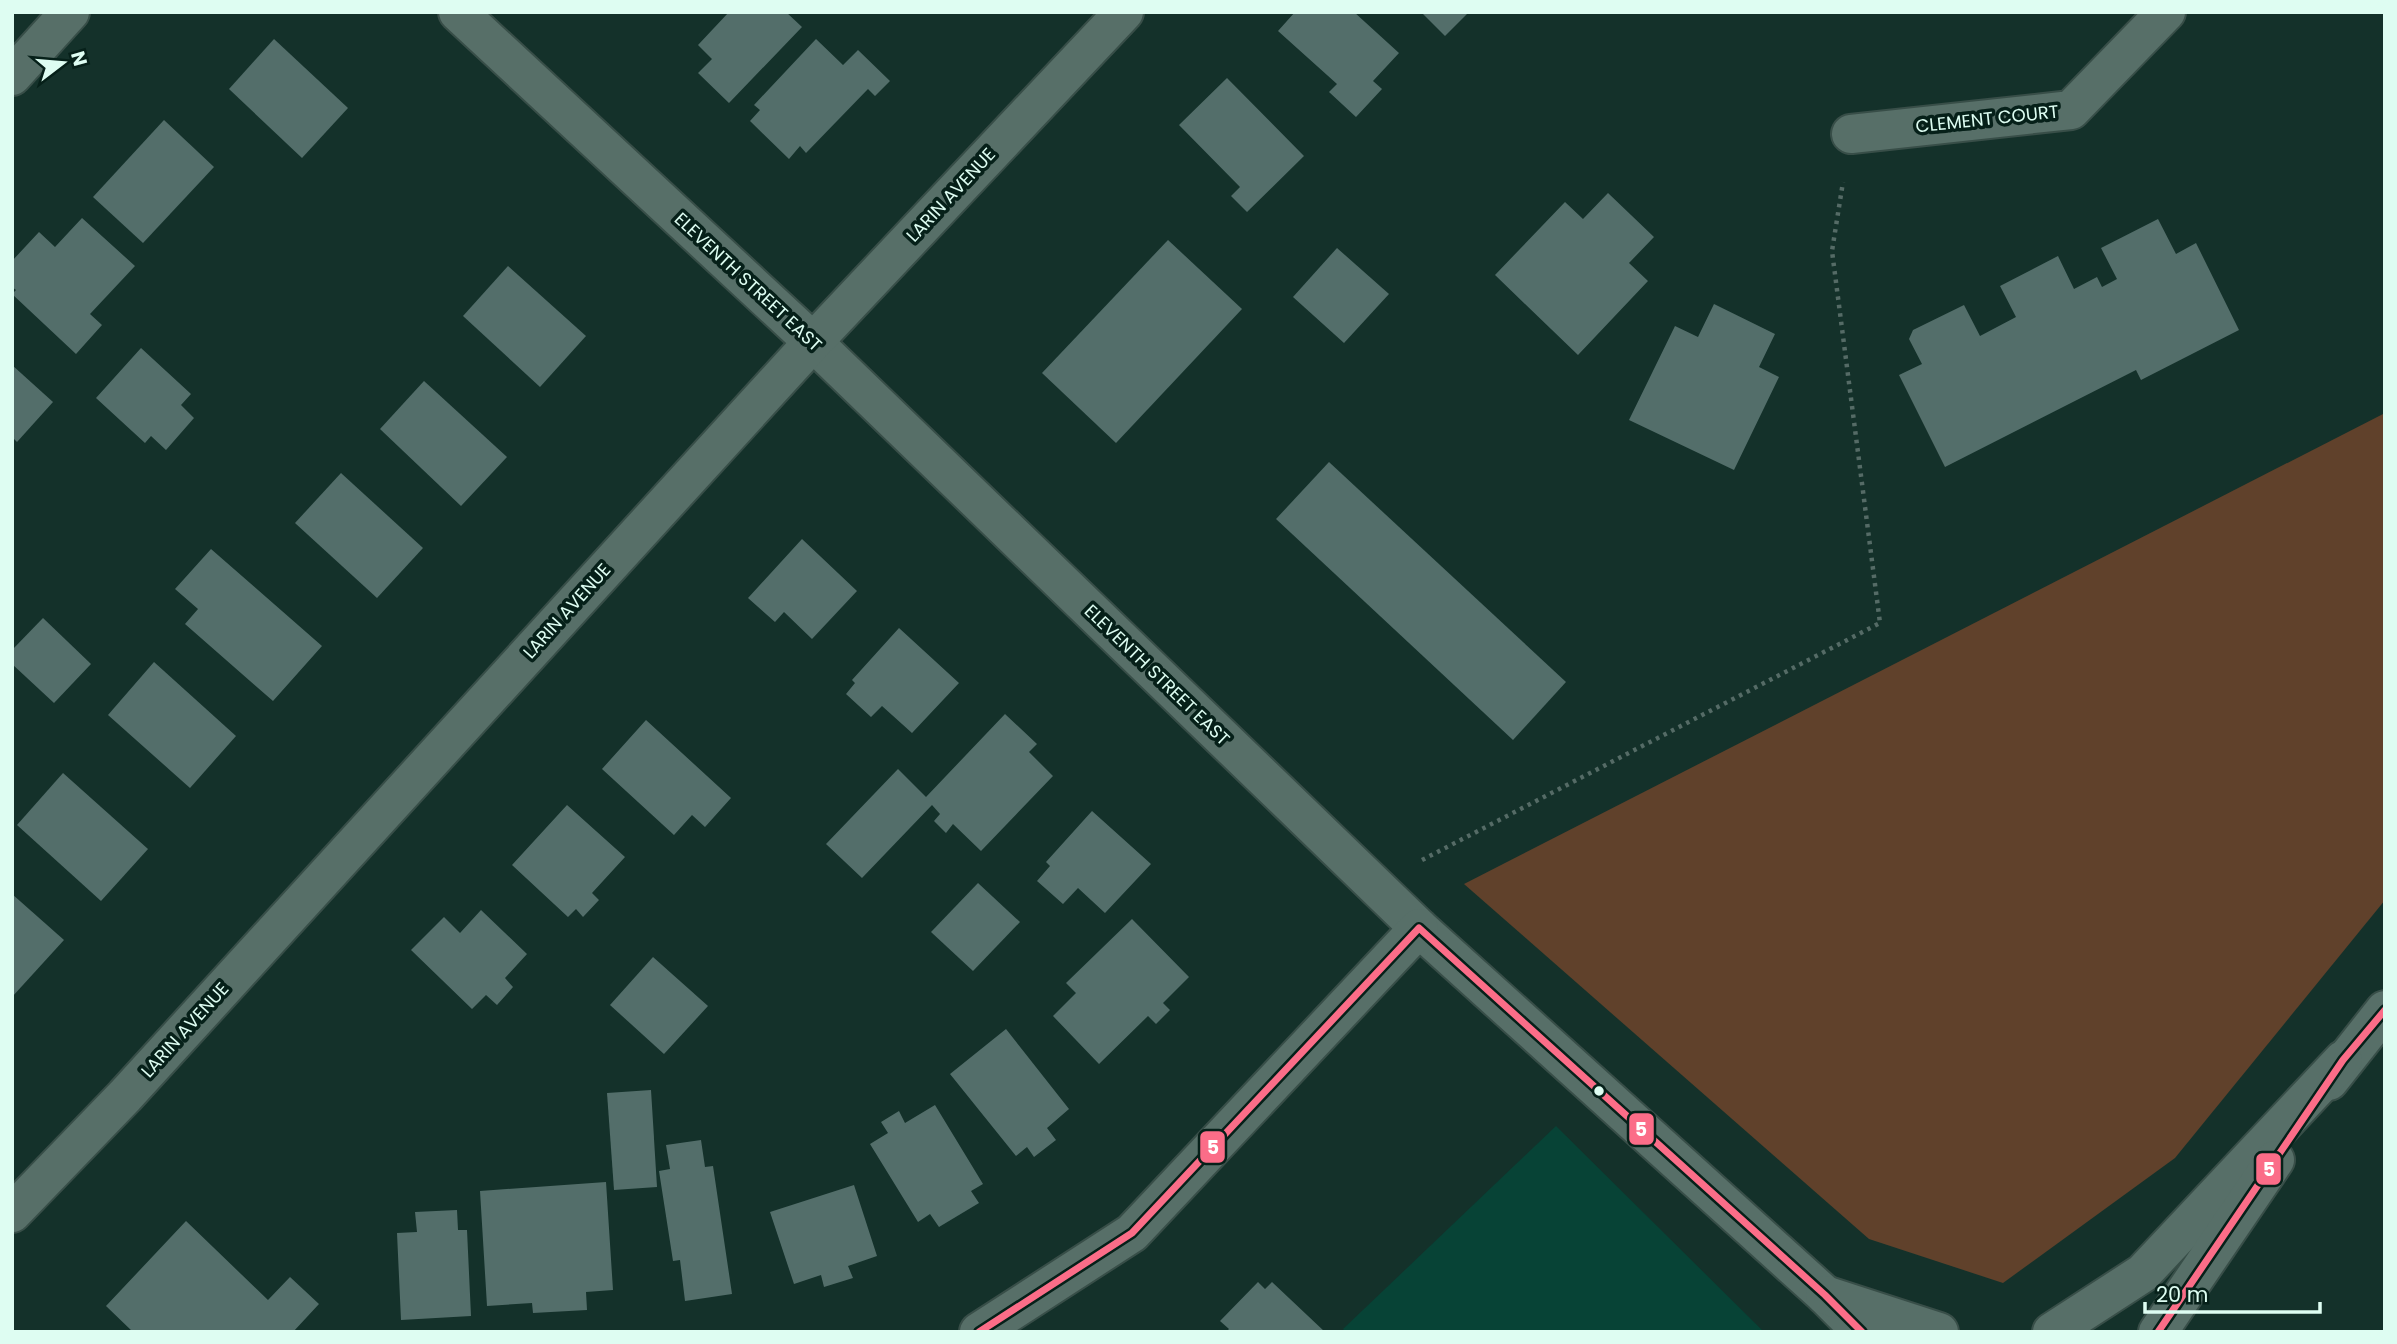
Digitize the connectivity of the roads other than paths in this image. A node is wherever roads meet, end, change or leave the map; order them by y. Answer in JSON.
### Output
{"nodes":[{"id":1,"x":70,"y":12,"type":"edge"},
{"id":2,"x":457,"y":12,"type":"edge"},
{"id":3,"x":1124,"y":12,"type":"edge"},
{"id":4,"x":2166,"y":12,"type":"edge"},
{"id":5,"x":12,"y":76,"type":"edge"},
{"id":6,"x":1851,"y":134,"type":"road end"},
{"id":7,"x":813,"y":342,"type":"junction"},
{"id":8,"x":1419,"y":928,"type":"junction"},
{"id":9,"x":2385,"y":1010,"type":"edge"},
{"id":10,"x":2343,"y":1060,"type":"junction"},
{"id":11,"x":12,"y":1213,"type":"edge"},
{"id":12,"x":1825,"y":1295,"type":"junction"},
{"id":13,"x":979,"y":1332,"type":"edge"},
{"id":14,"x":1862,"y":1332,"type":"edge"},
{"id":15,"x":1939,"y":1332,"type":"edge"},
{"id":16,"x":2052,"y":1332,"type":"edge"},
{"id":17,"x":2158,"y":1332,"type":"edge"}],
"edges":[{"from":1,"to":5,"type":"street"},
{"from":2,"to":7,"type":"street","name":"ELEVENTH STREET EAST"},
{"from":3,"to":7,"type":"street","name":"LARIN AVENUE"},
{"from":4,"to":6,"type":"street","name":"CLEMENT COURT"},
{"from":7,"to":8,"type":"street","name":"ELEVENTH STREET EAST"},
{"from":7,"to":11,"type":"street","name":"LARIN AVENUE"},
{"from":8,"to":12,"type":"street","name":"ELEVENTH STREET EAST"},
{"from":8,"to":13,"type":"street"},
{"from":9,"to":10,"type":"street"},
{"from":10,"to":16,"type":"street"},
{"from":10,"to":17,"type":"street"},
{"from":12,"to":14,"type":"street","name":"ELEVENTH STREET EAST"},
{"from":12,"to":15,"type":"street"}]}
